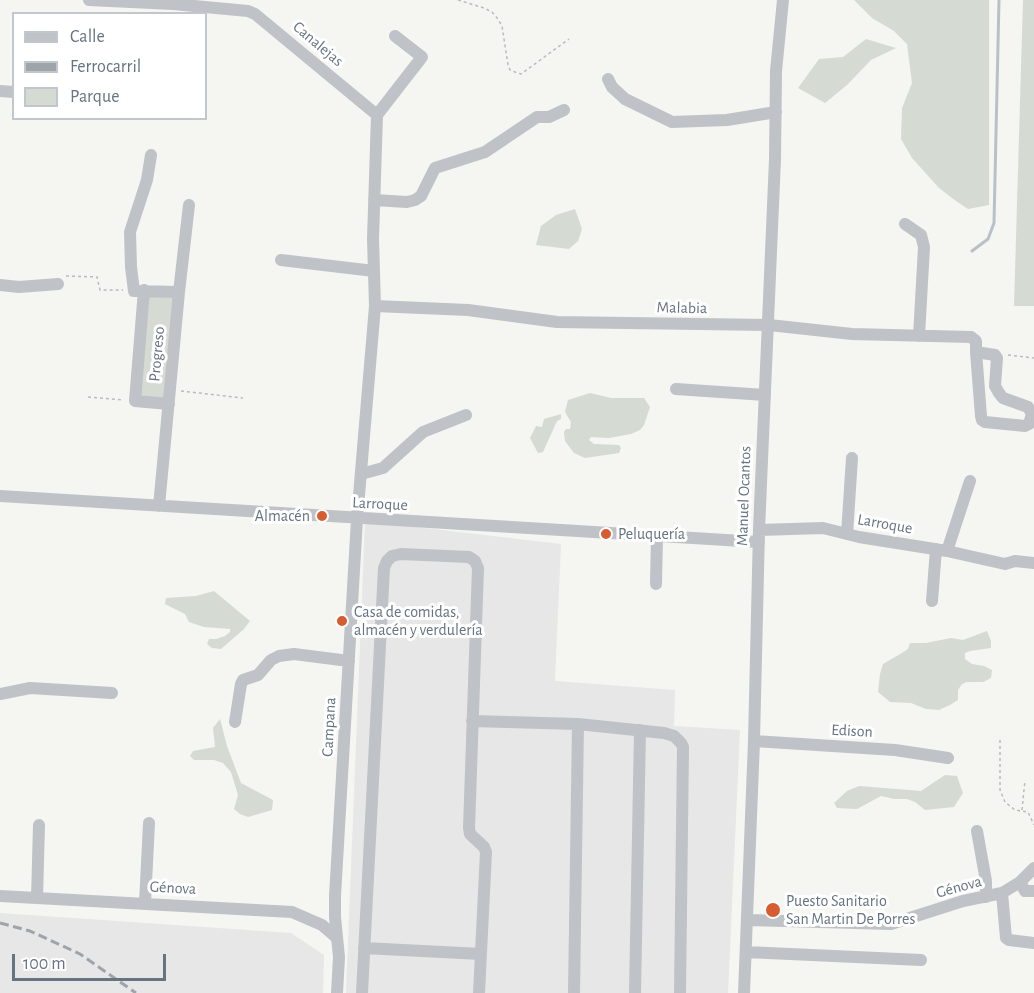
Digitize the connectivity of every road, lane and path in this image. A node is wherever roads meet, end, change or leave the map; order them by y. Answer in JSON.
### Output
{"nodes":[{"id":1,"x":89,"y":0,"type":"edge"},
{"id":2,"x":459,"y":0,"type":"edge"},
{"id":3,"x":783,"y":0,"type":"edge"},
{"id":4,"x":173,"y":2,"type":"edge"},
{"id":5,"x":395,"y":36,"type":"dead end"},
{"id":6,"x":569,"y":39,"type":"dead end"},
{"id":7,"x":608,"y":79,"type":"dead end"},
{"id":8,"x":564,"y":110,"type":"dead end"},
{"id":9,"x":776,"y":112,"type":"junction"},
{"id":10,"x":377,"y":115,"type":"junction"},
{"id":11,"x":151,"y":155,"type":"dead end"},
{"id":12,"x":374,"y":200,"type":"junction"},
{"id":13,"x":189,"y":206,"type":"dead end"},
{"id":14,"x":905,"y":224,"type":"dead end"},
{"id":15,"x":281,"y":260,"type":"dead end"},
{"id":16,"x":374,"y":271,"type":"junction"},
{"id":17,"x":58,"y":284,"type":"joint"},
{"id":18,"x":0,"y":285,"type":"edge"},
{"id":19,"x":139,"y":290,"type":"junction"},
{"id":20,"x":179,"y":292,"type":"junction"},
{"id":21,"x":375,"y":306,"type":"junction"},
{"id":22,"x":769,"y":325,"type":"junction"},
{"id":23,"x":919,"y":336,"type":"junction"},
{"id":24,"x":976,"y":352,"type":"junction"},
{"id":25,"x":992,"y":353,"type":"junction"},
{"id":26,"x":1034,"y":358,"type":"edge"},
{"id":27,"x":676,"y":389,"type":"dead end"},
{"id":28,"x":171,"y":390,"type":"junction"},
{"id":29,"x":765,"y":395,"type":"junction"},
{"id":30,"x":88,"y":397,"type":"dead end"},
{"id":31,"x":243,"y":399,"type":"dead end"},
{"id":32,"x":135,"y":401,"type":"junction"},
{"id":33,"x":169,"y":404,"type":"junction"},
{"id":34,"x":466,"y":415,"type":"dead end"},
{"id":35,"x":852,"y":458,"type":"dead end"},
{"id":36,"x":361,"y":474,"type":"junction"},
{"id":37,"x":969,"y":481,"type":"dead end"},
{"id":38,"x":0,"y":496,"type":"edge"},
{"id":39,"x":159,"y":506,"type":"junction"},
{"id":40,"x":357,"y":519,"type":"junction"},
{"id":41,"x":847,"y":534,"type":"junction"},
{"id":42,"x":657,"y":536,"type":"junction"},
{"id":43,"x":759,"y":536,"type":"junction"},
{"id":44,"x":941,"y":550,"type":"junction"},
{"id":45,"x":1034,"y":563,"type":"edge"},
{"id":46,"x":656,"y":584,"type":"dead end"},
{"id":47,"x":932,"y":601,"type":"dead end"},
{"id":48,"x":349,"y":661,"type":"junction"},
{"id":49,"x":112,"y":693,"type":"dead end"},
{"id":50,"x":0,"y":694,"type":"edge"},
{"id":51,"x":472,"y":721,"type":"junction"},
{"id":52,"x":235,"y":723,"type":"dead end"},
{"id":53,"x":578,"y":724,"type":"junction"},
{"id":54,"x":640,"y":730,"type":"junction"},
{"id":55,"x":1000,"y":740,"type":"dead end"},
{"id":56,"x":754,"y":741,"type":"junction"},
{"id":57,"x":948,"y":758,"type":"dead end"},
{"id":58,"x":1025,"y":780,"type":"dead end"},
{"id":59,"x":1022,"y":811,"type":"junction"},
{"id":60,"x":149,"y":823,"type":"dead end"},
{"id":61,"x":39,"y":825,"type":"dead end"},
{"id":62,"x":1034,"y":825,"type":"edge"},
{"id":63,"x":977,"y":831,"type":"dead end"},
{"id":64,"x":1034,"y":868,"type":"edge"},
{"id":65,"x":1020,"y":882,"type":"junction"},
{"id":66,"x":1034,"y":891,"type":"edge"},
{"id":67,"x":1002,"y":893,"type":"junction"},
{"id":68,"x":0,"y":896,"type":"edge"},
{"id":69,"x":37,"y":897,"type":"junction"},
{"id":70,"x":986,"y":897,"type":"junction"},
{"id":71,"x":145,"y":903,"type":"junction"},
{"id":72,"x":748,"y":920,"type":"junction"},
{"id":73,"x":337,"y":938,"type":"junction"},
{"id":74,"x":1034,"y":943,"type":"edge"},
{"id":75,"x":364,"y":948,"type":"junction"},
{"id":76,"x":746,"y":952,"type":"junction"},
{"id":77,"x":481,"y":954,"type":"junction"},
{"id":78,"x":921,"y":960,"type":"dead end"},
{"id":79,"x":337,"y":993,"type":"edge"},
{"id":80,"x":362,"y":993,"type":"edge"},
{"id":81,"x":479,"y":993,"type":"edge"},
{"id":82,"x":574,"y":993,"type":"edge"},
{"id":83,"x":635,"y":993,"type":"edge"},
{"id":84,"x":680,"y":993,"type":"edge"},
{"id":85,"x":744,"y":993,"type":"edge"}],
"edges":[{"from":1,"to":4,"type":"street","name":"Canalejas"},
{"from":2,"to":6,"type":"path"},
{"from":3,"to":9,"type":"street","name":"Manuel Ocantos"},
{"from":4,"to":10,"type":"street","name":"Canalejas"},
{"from":5,"to":10,"type":"street"},
{"from":7,"to":9,"type":"street"},
{"from":8,"to":12,"type":"street"},
{"from":9,"to":22,"type":"street","name":"Manuel Ocantos"},
{"from":10,"to":12,"type":"street","name":"Campana"},
{"from":11,"to":19,"type":"street"},
{"from":12,"to":16,"type":"street","name":"Campana"},
{"from":13,"to":20,"type":"street","name":"Progreso"},
{"from":14,"to":23,"type":"street"},
{"from":15,"to":16,"type":"street"},
{"from":16,"to":21,"type":"street","name":"Campana"},
{"from":17,"to":18,"type":"street"},
{"from":17,"to":19,"type":"path"},
{"from":19,"to":20,"type":"street"},
{"from":19,"to":32,"type":"street"},
{"from":20,"to":28,"type":"street","name":"Progreso"},
{"from":21,"to":22,"type":"street","name":"Malabia"},
{"from":21,"to":36,"type":"street","name":"Campana"},
{"from":22,"to":23,"type":"street","name":"Malabia"},
{"from":22,"to":29,"type":"street","name":"Manuel Ocantos"},
{"from":23,"to":24,"type":"street","name":"Malabia"},
{"from":24,"to":25,"type":"street"},
{"from":24,"to":25,"type":"street"},
{"from":25,"to":26,"type":"path"},
{"from":27,"to":29,"type":"street"},
{"from":28,"to":31,"type":"path"},
{"from":28,"to":33,"type":"street","name":"Progreso"},
{"from":29,"to":43,"type":"street","name":"Manuel Ocantos"},
{"from":30,"to":32,"type":"path"},
{"from":32,"to":33,"type":"street"},
{"from":33,"to":39,"type":"street","name":"Progreso"},
{"from":34,"to":36,"type":"street"},
{"from":35,"to":41,"type":"street"},
{"from":36,"to":40,"type":"street","name":"Campana"},
{"from":37,"to":44,"type":"street"},
{"from":38,"to":39,"type":"street","name":"Larroque"},
{"from":39,"to":40,"type":"street","name":"Larroque"},
{"from":40,"to":42,"type":"street","name":"Larroque"},
{"from":40,"to":48,"type":"street","name":"Campana"},
{"from":41,"to":43,"type":"street","name":"Larroque"},
{"from":41,"to":44,"type":"street","name":"Larroque"},
{"from":42,"to":43,"type":"street","name":"Larroque"},
{"from":42,"to":46,"type":"street"},
{"from":43,"to":56,"type":"street","name":"Manuel Ocantos"},
{"from":44,"to":45,"type":"street","name":"Larroque"},
{"from":44,"to":47,"type":"street"},
{"from":48,"to":52,"type":"street"},
{"from":48,"to":73,"type":"street","name":"Campana"},
{"from":49,"to":50,"type":"street"},
{"from":51,"to":53,"type":"street"},
{"from":51,"to":75,"type":"street"},
{"from":51,"to":77,"type":"street"},
{"from":53,"to":54,"type":"street"},
{"from":53,"to":82,"type":"street"},
{"from":54,"to":83,"type":"street"},
{"from":54,"to":84,"type":"street"},
{"from":55,"to":59,"type":"path"},
{"from":56,"to":57,"type":"street","name":"Edison"},
{"from":56,"to":72,"type":"street","name":"Manuel Ocantos"},
{"from":58,"to":59,"type":"path"},
{"from":59,"to":62,"type":"path"},
{"from":60,"to":71,"type":"street"},
{"from":61,"to":69,"type":"street"},
{"from":63,"to":70,"type":"street"},
{"from":64,"to":65,"type":"street","name":"Génova"},
{"from":65,"to":66,"type":"street"},
{"from":65,"to":67,"type":"street","name":"Génova"},
{"from":67,"to":70,"type":"street","name":"Génova"},
{"from":67,"to":74,"type":"street"},
{"from":68,"to":69,"type":"street","name":"Génova"},
{"from":69,"to":71,"type":"street","name":"Génova"},
{"from":70,"to":72,"type":"street","name":"Génova"},
{"from":71,"to":73,"type":"street","name":"Génova"},
{"from":72,"to":76,"type":"street","name":"Manuel Ocantos"},
{"from":73,"to":79,"type":"street","name":"Campana"},
{"from":75,"to":77,"type":"street"},
{"from":75,"to":80,"type":"street"},
{"from":76,"to":78,"type":"street"},
{"from":76,"to":85,"type":"street","name":"Manuel Ocantos"},
{"from":77,"to":81,"type":"street"}]}
